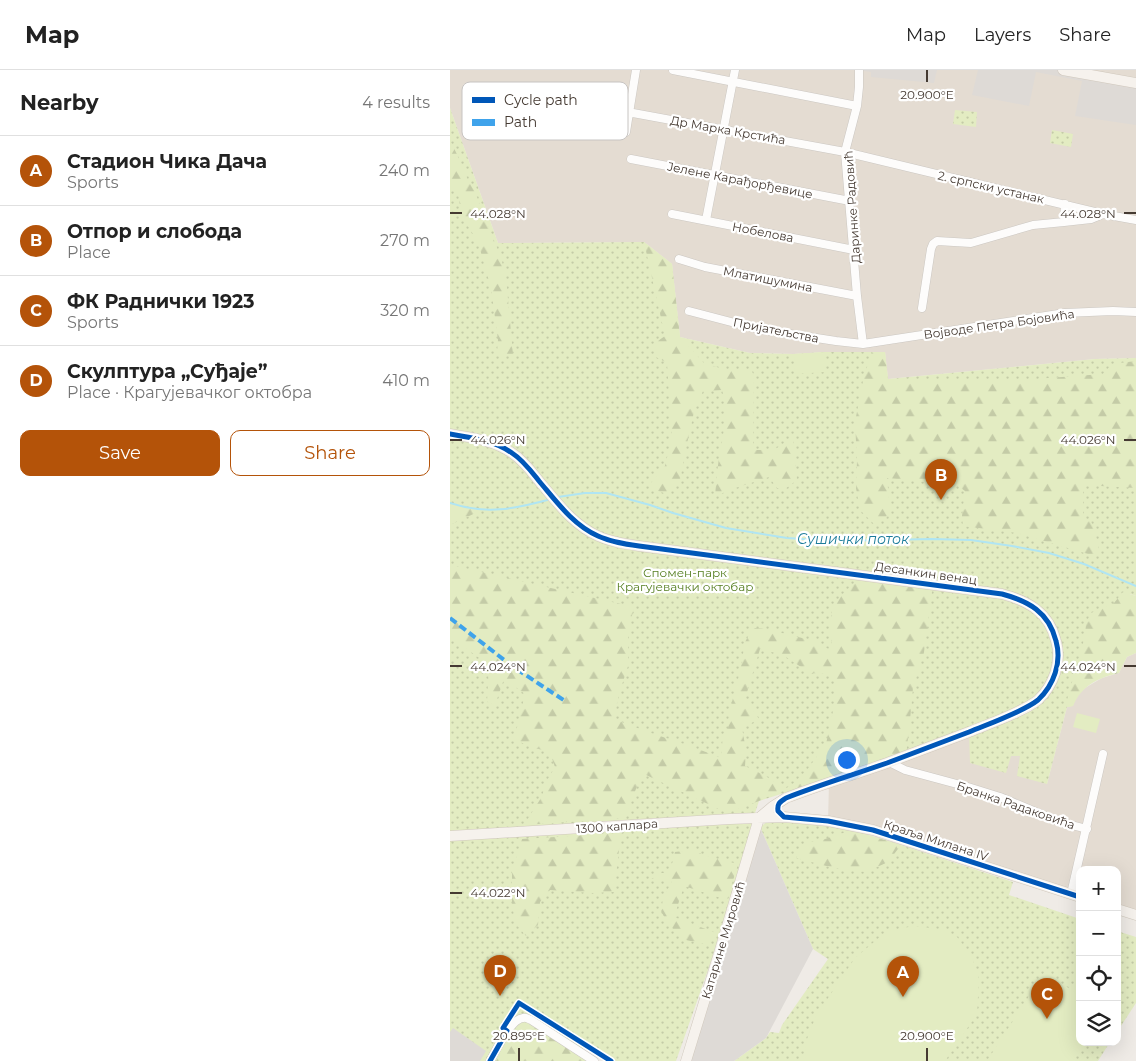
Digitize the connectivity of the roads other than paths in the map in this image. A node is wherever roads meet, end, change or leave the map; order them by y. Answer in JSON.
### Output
{"nodes":[{"id":1,"x":636,"y":70,"type":"edge"},
{"id":2,"x":673,"y":70,"type":"edge"},
{"id":3,"x":735,"y":70,"type":"edge"},
{"id":4,"x":858,"y":70,"type":"edge"},
{"id":5,"x":1063,"y":70,"type":"edge"},
{"id":6,"x":733,"y":81,"type":"junction"},
{"id":7,"x":1136,"y":83,"type":"edge"},
{"id":8,"x":857,"y":106,"type":"junction"},
{"id":9,"x":630,"y":113,"type":"junction"},
{"id":10,"x":628,"y":122,"type":"edge"},
{"id":11,"x":724,"y":129,"type":"junction"},
{"id":12,"x":845,"y":152,"type":"junction"},
{"id":13,"x":631,"y":158,"type":"dead end"},
{"id":14,"x":714,"y":175,"type":"junction"},
{"id":15,"x":850,"y":201,"type":"junction"},
{"id":16,"x":1065,"y":204,"type":"junction"},
{"id":17,"x":672,"y":214,"type":"dead end"},
{"id":18,"x":1103,"y":214,"type":"junction"},
{"id":19,"x":706,"y":220,"type":"junction"},
{"id":20,"x":1136,"y":220,"type":"edge"},
{"id":21,"x":1064,"y":222,"type":"junction"},
{"id":22,"x":854,"y":250,"type":"junction"},
{"id":23,"x":679,"y":259,"type":"dead end"},
{"id":24,"x":857,"y":296,"type":"junction"},
{"id":25,"x":922,"y":308,"type":"dead end"},
{"id":26,"x":689,"y":311,"type":"dead end"},
{"id":27,"x":1136,"y":312,"type":"edge"},
{"id":28,"x":863,"y":344,"type":"junction"},
{"id":29,"x":450,"y":434,"type":"edge"},
{"id":30,"x":1103,"y":754,"type":"dead end"},
{"id":31,"x":889,"y":762,"type":"junction"},
{"id":32,"x":779,"y":802,"type":"junction"},
{"id":33,"x":784,"y":817,"type":"junction"},
{"id":34,"x":759,"y":818,"type":"junction"},
{"id":35,"x":1087,"y":829,"type":"junction"},
{"id":36,"x":450,"y":836,"type":"edge"},
{"id":37,"x":1081,"y":866,"type":"edge"},
{"id":38,"x":1076,"y":896,"type":"edge"},
{"id":39,"x":1121,"y":910,"type":"edge"},
{"id":40,"x":1136,"y":915,"type":"edge"},
{"id":41,"x":490,"y":1061,"type":"edge"},
{"id":42,"x":594,"y":1061,"type":"edge"},
{"id":43,"x":686,"y":1061,"type":"edge"}],
"edges":[{"from":1,"to":9,"type":"street"},
{"from":2,"to":6,"type":"street"},
{"from":3,"to":6,"type":"street"},
{"from":4,"to":8,"type":"street","name":"Даринке Радовић"},
{"from":5,"to":7,"type":"street"},
{"from":6,"to":8,"type":"street"},
{"from":6,"to":11,"type":"street"},
{"from":8,"to":12,"type":"street","name":"Даринке Радовић"},
{"from":9,"to":10,"type":"street"},
{"from":9,"to":11,"type":"street","name":"Др Марка Крстића"},
{"from":11,"to":12,"type":"street","name":"Др Марка Крстића"},
{"from":11,"to":14,"type":"street"},
{"from":12,"to":15,"type":"street","name":"Даринке Радовић"},
{"from":12,"to":16,"type":"street","name":"2. српски устанак"},
{"from":13,"to":14,"type":"street","name":"Јелене Карађорђевице"},
{"from":14,"to":15,"type":"street","name":"Јелене Карађорђевице"},
{"from":14,"to":19,"type":"street"},
{"from":15,"to":22,"type":"street","name":"Даринке Радовић"},
{"from":16,"to":18,"type":"street","name":"2. српски устанак"},
{"from":16,"to":21,"type":"street"},
{"from":17,"to":19,"type":"street","name":"Нобелова"},
{"from":18,"to":20,"type":"street","name":"2. српски устанак"},
{"from":18,"to":21,"type":"street"},
{"from":19,"to":22,"type":"street","name":"Нобелова"},
{"from":21,"to":25,"type":"street"},
{"from":22,"to":24,"type":"street","name":"Даринке Радовић"},
{"from":23,"to":24,"type":"street","name":"Млатишумина"},
{"from":24,"to":28,"type":"street","name":"Даринке Радовић"},
{"from":26,"to":28,"type":"street","name":"Пријатељства"},
{"from":27,"to":28,"type":"street","name":"Војводе Петра Бојовића"},
{"from":29,"to":31,"type":"street","name":"Десанкин венац"},
{"from":30,"to":35,"type":"street"},
{"from":31,"to":32,"type":"street","name":"Десанкин венац"},
{"from":31,"to":35,"type":"street","name":"Бранка Радаковића"},
{"from":32,"to":33,"type":"street"},
{"from":32,"to":34,"type":"street","name":"Десанкин венац"},
{"from":33,"to":34,"type":"street","name":"1300 каплара"},
{"from":33,"to":38,"type":"street","name":"Краља Милана IV"},
{"from":34,"to":36,"type":"street","name":"1300 каплара"},
{"from":34,"to":43,"type":"street","name":"Катарине Мировић"},
{"from":35,"to":37,"type":"street"},
{"from":39,"to":40,"type":"street"},
{"from":41,"to":42,"type":"street"}]}
